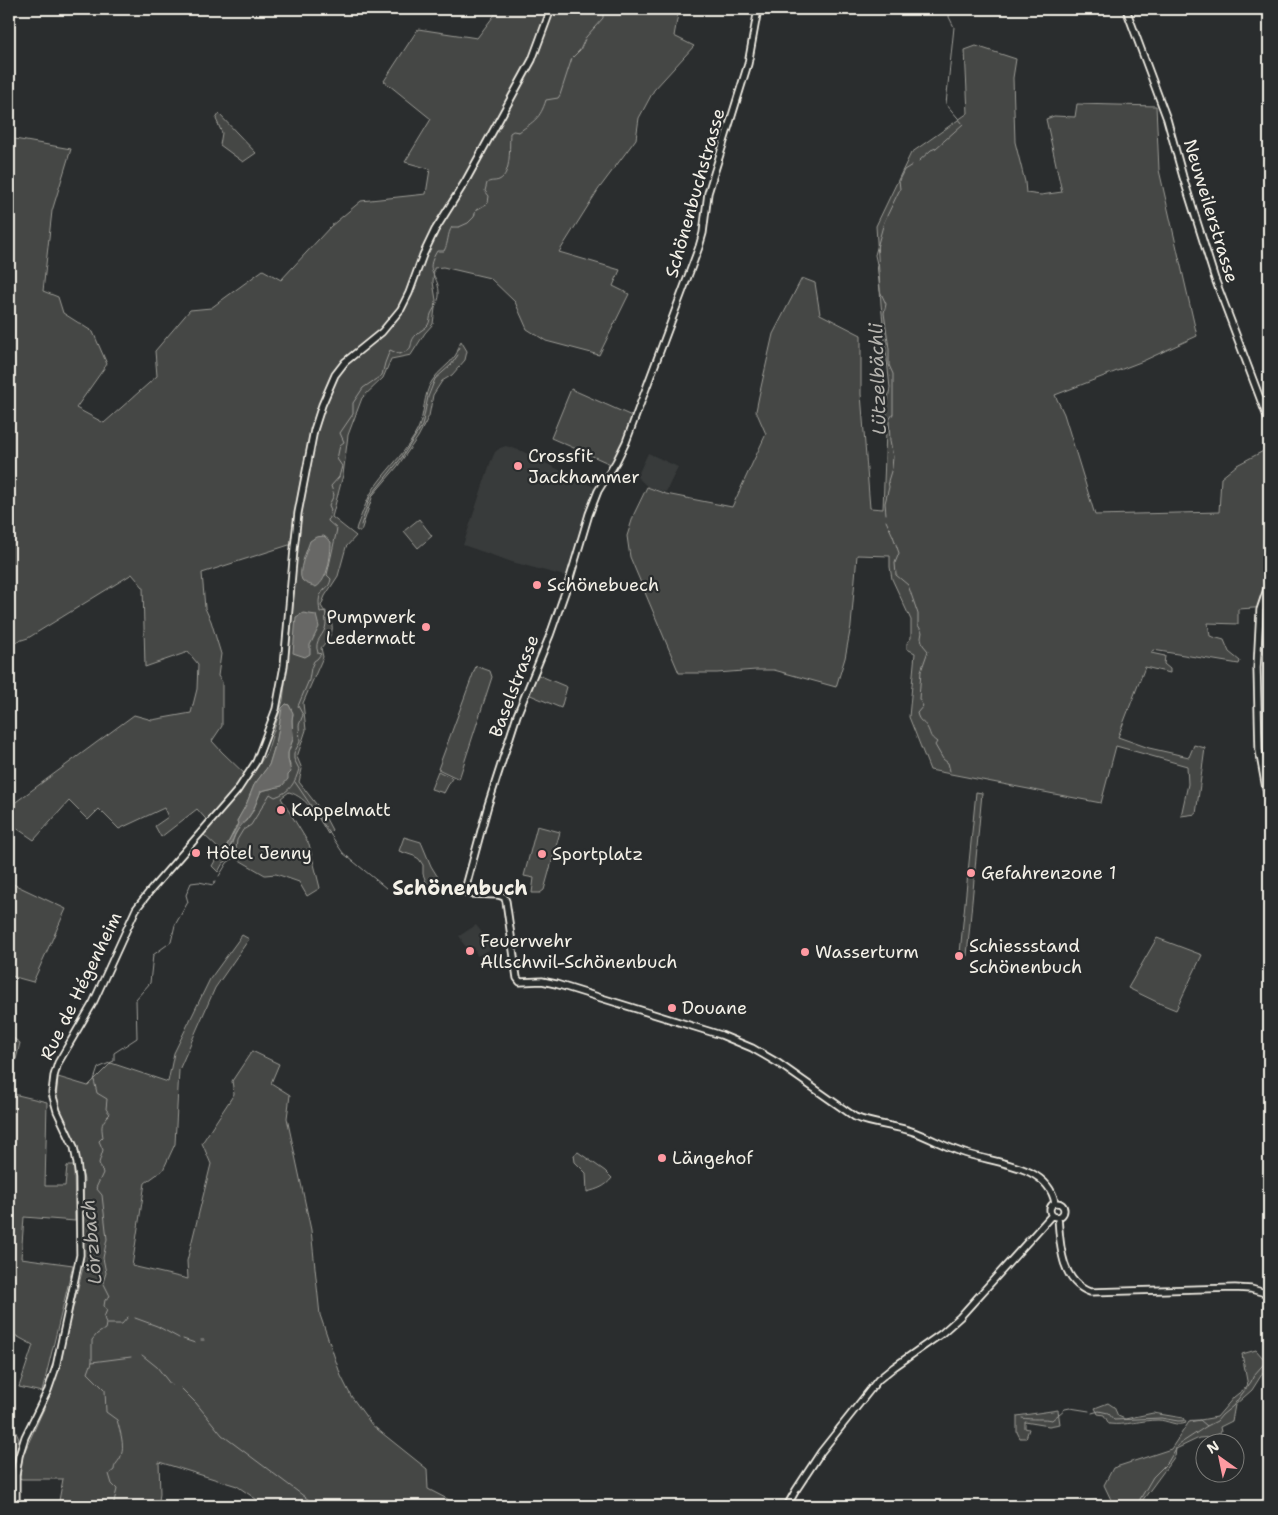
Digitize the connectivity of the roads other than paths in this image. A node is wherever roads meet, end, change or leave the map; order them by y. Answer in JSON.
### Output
{"nodes":[{"id":1,"x":551,"y":9,"type":"edge"},
{"id":2,"x":758,"y":9,"type":"edge"},
{"id":3,"x":1126,"y":9,"type":"edge"},
{"id":4,"x":1269,"y":422,"type":"edge"},
{"id":5,"x":598,"y":491,"type":"joint"},
{"id":6,"x":1269,"y":583,"type":"edge"},
{"id":7,"x":1268,"y":798,"type":"edge"},
{"id":8,"x":1269,"y":805,"type":"edge"},
{"id":9,"x":1055,"y":1203,"type":"junction"},
{"id":10,"x":1055,"y":1216,"type":"junction"},
{"id":11,"x":1269,"y":1294,"type":"edge"},
{"id":12,"x":16,"y":1506,"type":"edge"},
{"id":13,"x":787,"y":1506,"type":"edge"}],
"edges":[{"from":1,"to":12,"type":"street","name":"Rue de Hégenheim"},
{"from":2,"to":5,"type":"street","name":"Schönenbuchstrasse"},
{"from":3,"to":4,"type":"street","name":"Neuweilerstrasse"},
{"from":5,"to":9,"type":"street","name":"Baselstrasse"},
{"from":6,"to":7,"type":"street"},
{"from":7,"to":8,"type":"street"},
{"from":9,"to":10,"type":"street"},
{"from":9,"to":10,"type":"street"},
{"from":10,"to":11,"type":"street"},
{"from":10,"to":13,"type":"street"}]}
